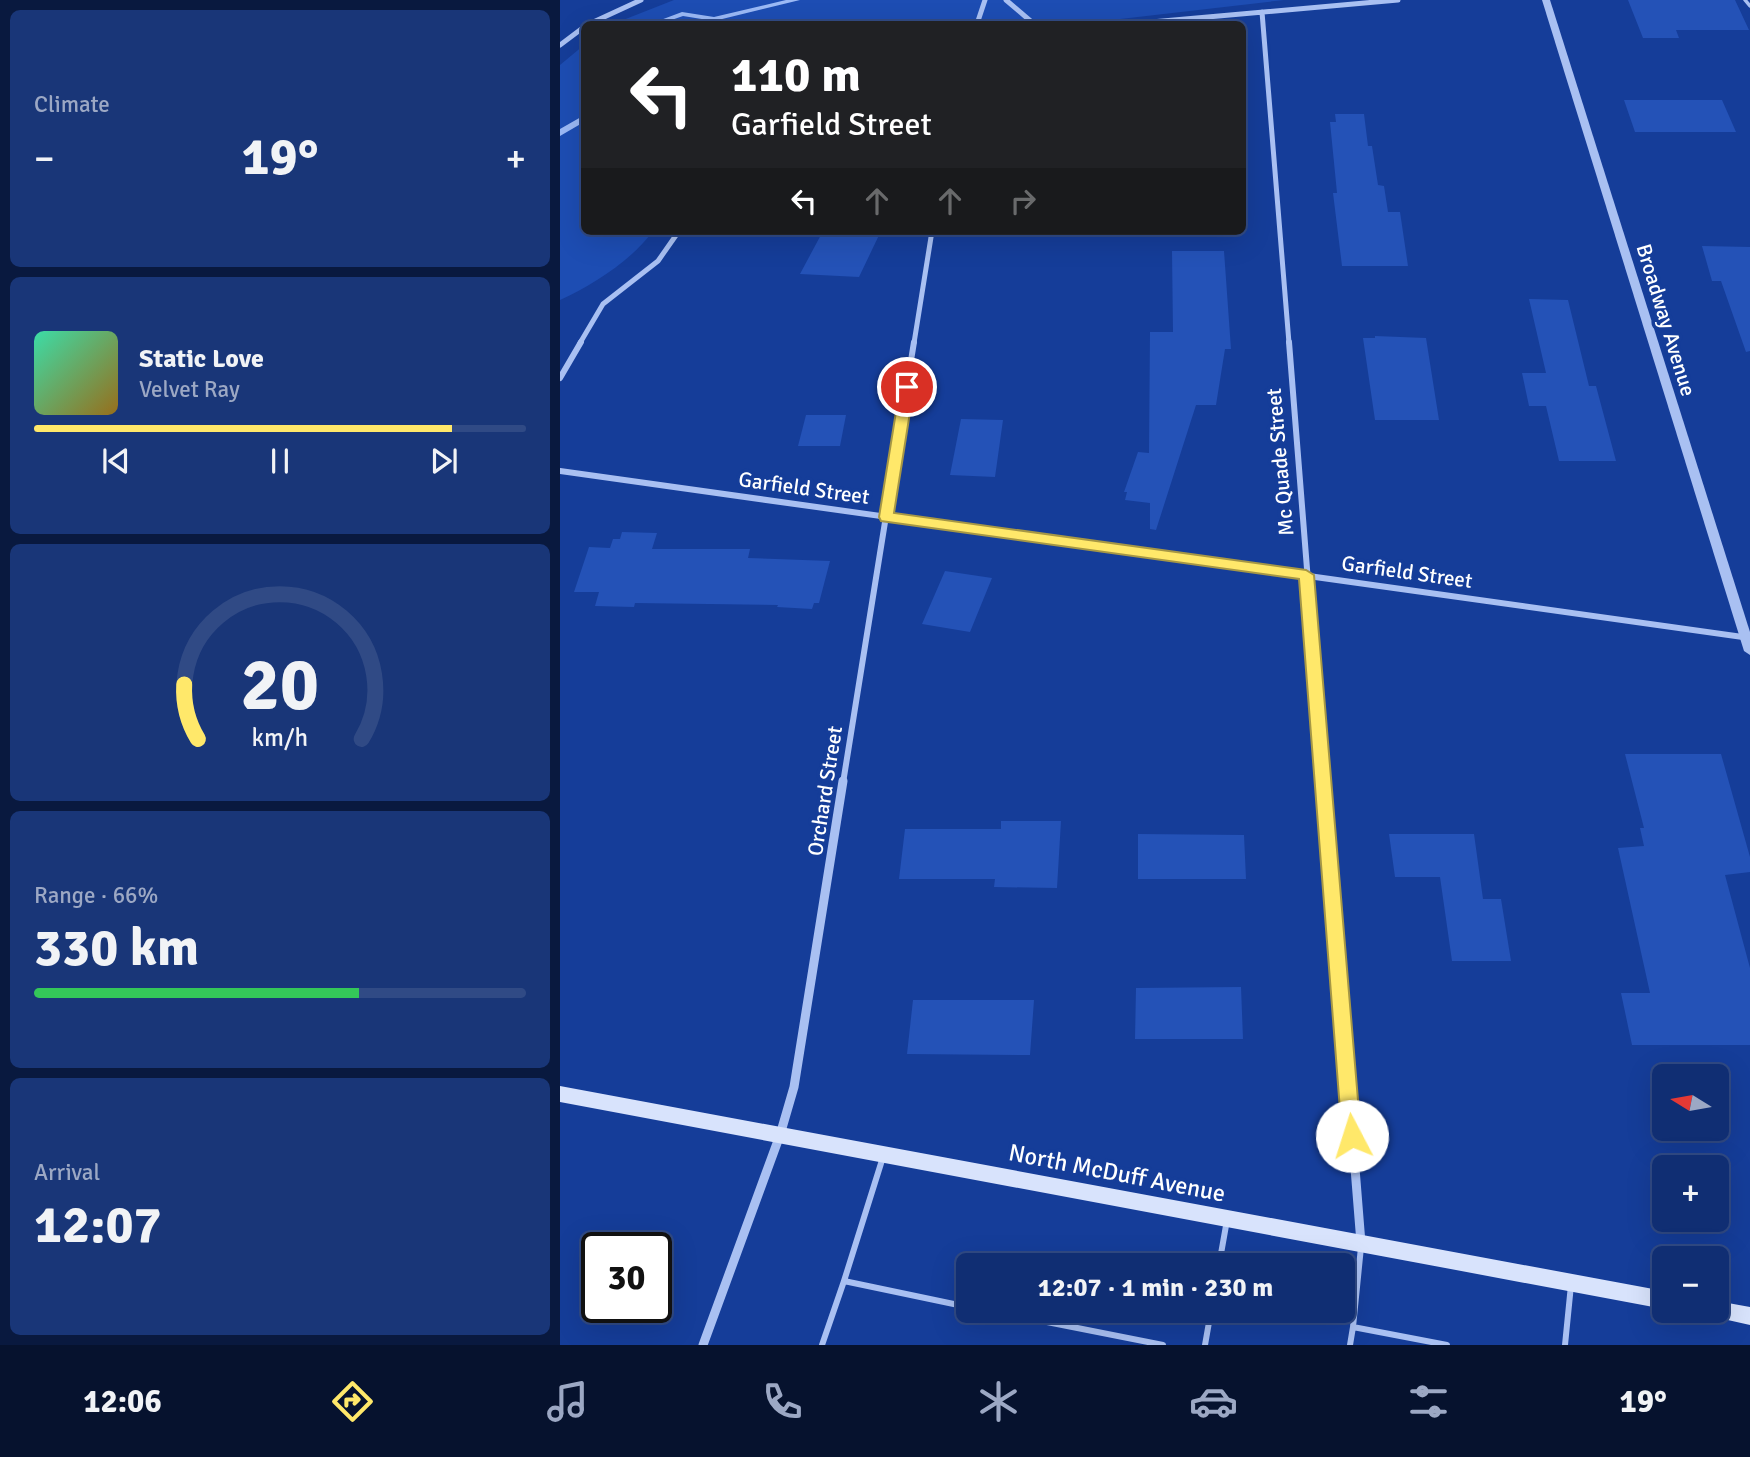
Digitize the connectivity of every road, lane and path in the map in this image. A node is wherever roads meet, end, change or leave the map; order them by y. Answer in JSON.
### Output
{"nodes":[{"id":1,"x":641,"y":0,"type":"edge"},
{"id":2,"x":985,"y":0,"type":"edge"},
{"id":3,"x":1006,"y":0,"type":"edge"},
{"id":4,"x":1398,"y":0,"type":"edge"},
{"id":5,"x":1546,"y":0,"type":"edge"},
{"id":6,"x":1745,"y":0,"type":"edge"},
{"id":7,"x":1750,"y":6,"type":"edge"},
{"id":8,"x":1262,"y":12,"type":"junction"},
{"id":9,"x":597,"y":21,"type":"edge"},
{"id":10,"x":978,"y":21,"type":"edge"},
{"id":11,"x":1030,"y":21,"type":"edge"},
{"id":12,"x":1162,"y":21,"type":"edge"},
{"id":13,"x":581,"y":30,"type":"edge"},
{"id":14,"x":560,"y":45,"type":"edge"},
{"id":15,"x":676,"y":235,"type":"edge"},
{"id":16,"x":931,"y":235,"type":"edge"},
{"id":17,"x":560,"y":379,"type":"edge"},
{"id":18,"x":560,"y":471,"type":"edge"},
{"id":19,"x":886,"y":517,"type":"junction"},
{"id":20,"x":1306,"y":575,"type":"junction"},
{"id":21,"x":1748,"y":638,"type":"edge"},
{"id":22,"x":1750,"y":651,"type":"edge"},
{"id":23,"x":560,"y":1094,"type":"edge"},
{"id":24,"x":780,"y":1135,"type":"junction"},
{"id":25,"x":884,"y":1154,"type":"junction"},
{"id":26,"x":1227,"y":1219,"type":"junction"},
{"id":27,"x":1361,"y":1243,"type":"junction"},
{"id":28,"x":1221,"y":1253,"type":"edge"},
{"id":29,"x":844,"y":1281,"type":"junction"},
{"id":30,"x":1571,"y":1282,"type":"junction"},
{"id":31,"x":1652,"y":1298,"type":"edge"},
{"id":32,"x":956,"y":1304,"type":"edge"},
{"id":33,"x":1729,"y":1312,"type":"edge"},
{"id":34,"x":1750,"y":1316,"type":"edge"},
{"id":35,"x":1052,"y":1323,"type":"edge"},
{"id":36,"x":1209,"y":1323,"type":"edge"},
{"id":37,"x":1353,"y":1327,"type":"junction"},
{"id":38,"x":703,"y":1345,"type":"edge"},
{"id":39,"x":822,"y":1345,"type":"edge"},
{"id":40,"x":1163,"y":1345,"type":"edge"},
{"id":41,"x":1205,"y":1345,"type":"edge"},
{"id":42,"x":1350,"y":1345,"type":"edge"},
{"id":43,"x":1447,"y":1345,"type":"edge"},
{"id":44,"x":1564,"y":1345,"type":"edge"}],
"edges":[{"from":1,"to":9,"type":"street"},
{"from":2,"to":10,"type":"street"},
{"from":3,"to":11,"type":"street"},
{"from":4,"to":8,"type":"street"},
{"from":5,"to":21,"type":"street","name":"Broadway Avenue"},
{"from":6,"to":7,"type":"lane"},
{"from":8,"to":12,"type":"street"},
{"from":8,"to":20,"type":"street","name":"Mc Quade Street"},
{"from":13,"to":14,"type":"street"},
{"from":15,"to":17,"type":"street"},
{"from":16,"to":19,"type":"street","name":"Orchard Street"},
{"from":18,"to":19,"type":"street","name":"Garfield Street"},
{"from":19,"to":20,"type":"street","name":"Garfield Street"},
{"from":19,"to":24,"type":"street","name":"Orchard Street"},
{"from":20,"to":21,"type":"street","name":"Garfield Street"},
{"from":20,"to":27,"type":"street","name":"Mc Quade Street"},
{"from":21,"to":22,"type":"street","name":"Broadway Avenue"},
{"from":23,"to":24,"type":"main road","name":"North McDuff Avenue"},
{"from":24,"to":25,"type":"main road","name":"North McDuff Avenue"},
{"from":24,"to":38,"type":"street","name":"Orchard Street"},
{"from":25,"to":26,"type":"main road","name":"North McDuff Avenue"},
{"from":25,"to":29,"type":"lane"},
{"from":26,"to":27,"type":"main road","name":"North McDuff Avenue"},
{"from":26,"to":28,"type":"lane"},
{"from":27,"to":30,"type":"main road","name":"North McDuff Avenue"},
{"from":27,"to":37,"type":"lane"},
{"from":29,"to":32,"type":"lane"},
{"from":29,"to":39,"type":"lane"},
{"from":30,"to":31,"type":"main road","name":"North McDuff Avenue"},
{"from":30,"to":44,"type":"lane"},
{"from":33,"to":34,"type":"main road"},
{"from":35,"to":40,"type":"lane"},
{"from":36,"to":41,"type":"lane"},
{"from":37,"to":42,"type":"lane"},
{"from":37,"to":43,"type":"lane"}]}
